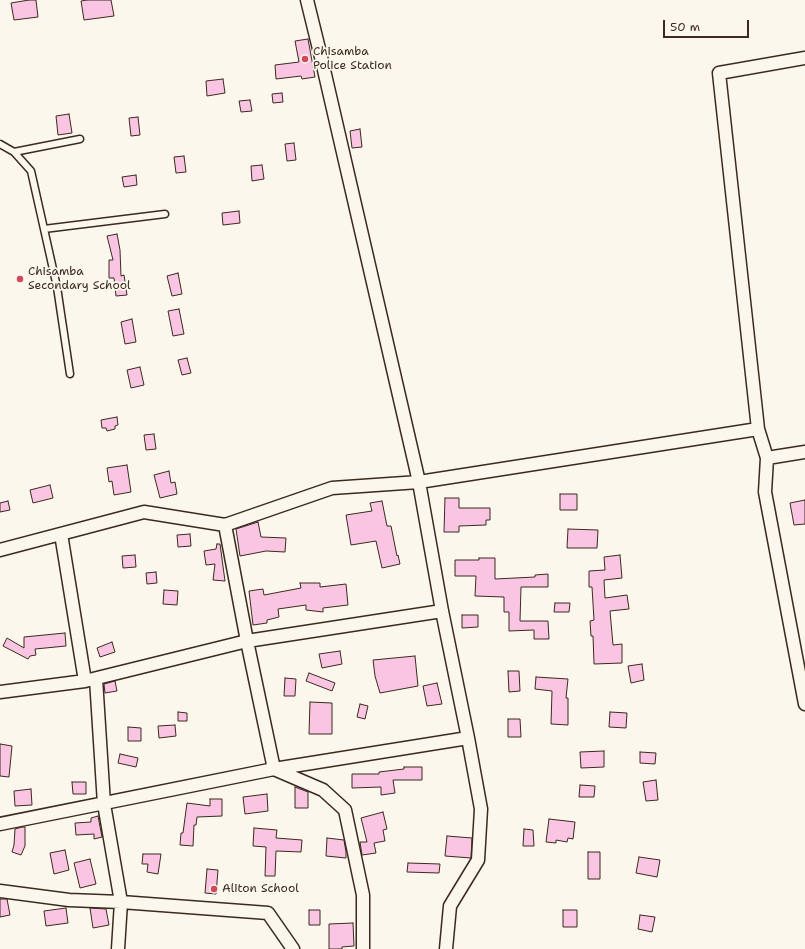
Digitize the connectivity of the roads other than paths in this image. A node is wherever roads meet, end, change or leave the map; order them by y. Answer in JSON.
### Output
{"nodes":[{"id":1,"x":307,"y":0,"type":"edge"},
{"id":2,"x":805,"y":58,"type":"edge"},
{"id":3,"x":80,"y":139,"type":"dead end"},
{"id":4,"x":0,"y":144,"type":"edge"},
{"id":5,"x":14,"y":152,"type":"junction"},
{"id":6,"x":165,"y":214,"type":"dead end"},
{"id":7,"x":44,"y":229,"type":"junction"},
{"id":8,"x":70,"y":374,"type":"dead end"},
{"id":9,"x":758,"y":429,"type":"junction"},
{"id":10,"x":805,"y":452,"type":"edge"},
{"id":11,"x":767,"y":458,"type":"junction"},
{"id":12,"x":418,"y":482,"type":"junction"},
{"id":13,"x":225,"y":526,"type":"junction"},
{"id":14,"x":61,"y":534,"type":"junction"},
{"id":15,"x":0,"y":550,"type":"edge"},
{"id":16,"x":442,"y":611,"type":"junction"},
{"id":17,"x":247,"y":641,"type":"junction"},
{"id":18,"x":90,"y":680,"type":"junction"},
{"id":19,"x":0,"y":692,"type":"edge"},
{"id":20,"x":805,"y":704,"type":"edge"},
{"id":21,"x":468,"y":738,"type":"junction"},
{"id":22,"x":274,"y":769,"type":"junction"},
{"id":23,"x":104,"y":804,"type":"junction"},
{"id":24,"x":0,"y":824,"type":"edge"},
{"id":25,"x":0,"y":891,"type":"edge"},
{"id":26,"x":121,"y":902,"type":"junction"},
{"id":27,"x":118,"y":949,"type":"edge"},
{"id":28,"x":293,"y":949,"type":"edge"},
{"id":29,"x":363,"y":949,"type":"edge"},
{"id":30,"x":446,"y":949,"type":"edge"}],
"edges":[{"from":1,"to":12,"type":"street"},
{"from":2,"to":9,"type":"street"},
{"from":3,"to":5,"type":"lane"},
{"from":4,"to":5,"type":"lane"},
{"from":5,"to":7,"type":"lane"},
{"from":6,"to":7,"type":"lane"},
{"from":7,"to":8,"type":"lane"},
{"from":9,"to":11,"type":"street"},
{"from":9,"to":12,"type":"street"},
{"from":10,"to":11,"type":"street"},
{"from":11,"to":20,"type":"street"},
{"from":12,"to":13,"type":"street"},
{"from":12,"to":16,"type":"street"},
{"from":13,"to":14,"type":"street"},
{"from":13,"to":17,"type":"street"},
{"from":14,"to":15,"type":"street"},
{"from":14,"to":18,"type":"street"},
{"from":16,"to":17,"type":"street"},
{"from":16,"to":21,"type":"street"},
{"from":17,"to":18,"type":"street"},
{"from":17,"to":22,"type":"street"},
{"from":18,"to":19,"type":"street"},
{"from":18,"to":23,"type":"street"},
{"from":21,"to":22,"type":"street"},
{"from":21,"to":30,"type":"street"},
{"from":22,"to":23,"type":"street"},
{"from":22,"to":29,"type":"street"},
{"from":23,"to":24,"type":"street"},
{"from":23,"to":26,"type":"street"},
{"from":25,"to":26,"type":"street"},
{"from":26,"to":27,"type":"street"},
{"from":26,"to":28,"type":"street"}]}
